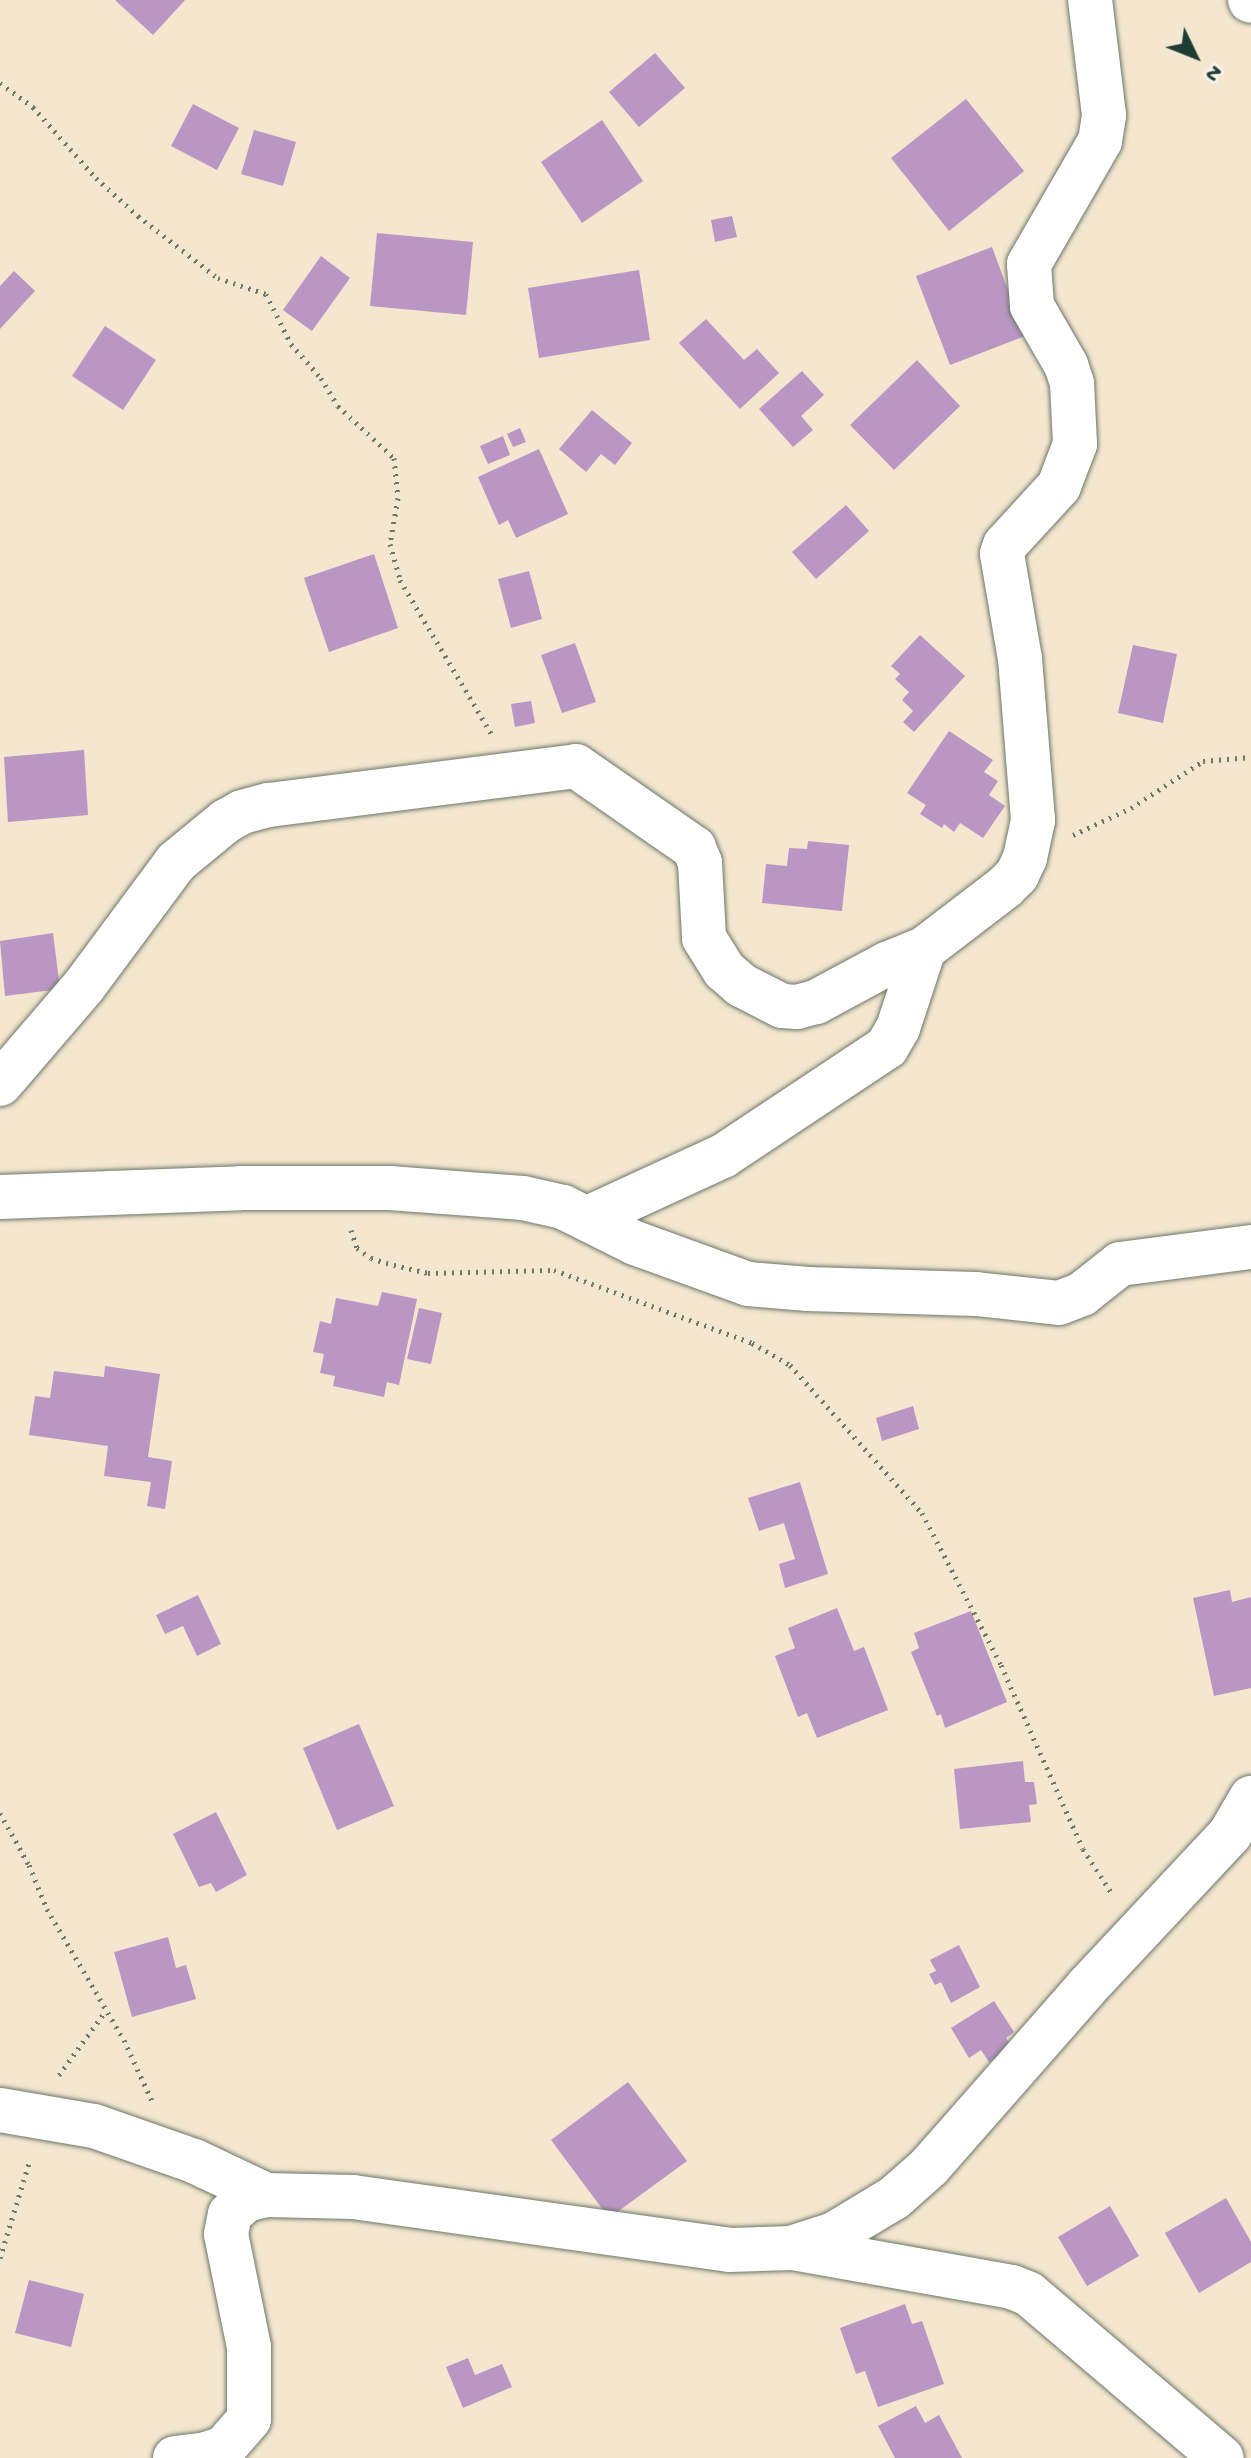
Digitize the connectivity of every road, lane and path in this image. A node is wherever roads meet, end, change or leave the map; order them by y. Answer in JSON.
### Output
{"nodes":[{"id":1,"x":1090,"y":0,"type":"edge"},
{"id":2,"x":0,"y":83,"type":"edge"},
{"id":3,"x":1251,"y":757,"type":"edge"},
{"id":4,"x":514,"y":774,"type":"junction"},
{"id":5,"x":1025,"y":858,"type":"junction"},
{"id":6,"x":924,"y":949,"type":"junction"},
{"id":7,"x":0,"y":1084,"type":"edge"},
{"id":8,"x":338,"y":1188,"type":"junction"},
{"id":9,"x":0,"y":1197,"type":"edge"},
{"id":10,"x":588,"y":1218,"type":"junction"},
{"id":11,"x":1251,"y":1247,"type":"edge"},
{"id":12,"x":1251,"y":1798,"type":"edge"},
{"id":13,"x":0,"y":1813,"type":"edge"},
{"id":14,"x":1138,"y":1933,"type":"junction"},
{"id":15,"x":0,"y":2110,"type":"edge"},
{"id":16,"x":178,"y":2155,"type":"junction"},
{"id":17,"x":266,"y":2195,"type":"junction"},
{"id":18,"x":791,"y":2248,"type":"junction"},
{"id":19,"x":175,"y":2458,"type":"edge"},
{"id":20,"x":1222,"y":2458,"type":"edge"}],
"edges":[{"from":1,"to":5,"type":"street"},
{"from":2,"to":4,"type":"path"},
{"from":3,"to":5,"type":"path"},
{"from":4,"to":6,"type":"street"},
{"from":4,"to":7,"type":"street"},
{"from":5,"to":6,"type":"street"},
{"from":6,"to":10,"type":"street"},
{"from":8,"to":9,"type":"street"},
{"from":8,"to":10,"type":"street"},
{"from":8,"to":14,"type":"path"},
{"from":10,"to":11,"type":"street"},
{"from":12,"to":14,"type":"street"},
{"from":13,"to":16,"type":"path"},
{"from":14,"to":18,"type":"street"},
{"from":15,"to":16,"type":"street"},
{"from":16,"to":17,"type":"street"},
{"from":17,"to":18,"type":"street"},
{"from":17,"to":19,"type":"street"},
{"from":18,"to":20,"type":"street"}]}
